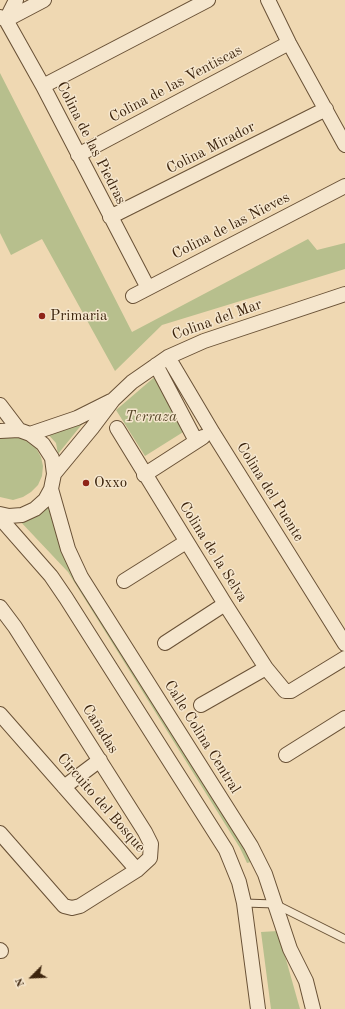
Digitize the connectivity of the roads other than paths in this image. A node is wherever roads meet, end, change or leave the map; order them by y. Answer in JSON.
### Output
{"nodes":[{"id":1,"x":16,"y":0,"type":"edge"},
{"id":2,"x":44,"y":0,"type":"edge"},
{"id":3,"x":208,"y":0,"type":"edge"},
{"id":4,"x":268,"y":0,"type":"edge"},
{"id":5,"x":3,"y":19,"type":"edge"},
{"id":6,"x":289,"y":43,"type":"junction"},
{"id":7,"x":42,"y":86,"type":"junction"},
{"id":8,"x":326,"y":109,"type":"junction"},
{"id":9,"x":345,"y":145,"type":"edge"},
{"id":10,"x":78,"y":155,"type":"junction"},
{"id":11,"x":345,"y":186,"type":"edge"},
{"id":12,"x":110,"y":217,"type":"junction"},
{"id":13,"x":148,"y":288,"type":"junction"},
{"id":14,"x":345,"y":294,"type":"edge"},
{"id":15,"x":133,"y":296,"type":"dead end"},
{"id":16,"x":168,"y":357,"type":"junction"},
{"id":17,"x":156,"y":365,"type":"junction"},
{"id":18,"x":113,"y":400,"type":"junction"},
{"id":19,"x":0,"y":405,"type":"edge"},
{"id":20,"x":117,"y":428,"type":"dead end"},
{"id":21,"x":0,"y":431,"type":"edge"},
{"id":22,"x":25,"y":432,"type":"junction"},
{"id":23,"x":213,"y":432,"type":"junction"},
{"id":24,"x":196,"y":441,"type":"junction"},
{"id":25,"x":54,"y":474,"type":"junction"},
{"id":26,"x":144,"y":475,"type":"junction"},
{"id":27,"x":51,"y":489,"type":"junction"},
{"id":28,"x":0,"y":514,"type":"edge"},
{"id":29,"x":0,"y":518,"type":"edge"},
{"id":30,"x":186,"y":542,"type":"junction"},
{"id":31,"x":124,"y":581,"type":"dead end"},
{"id":32,"x":225,"y":604,"type":"junction"},
{"id":33,"x":0,"y":607,"type":"edge"},
{"id":34,"x":165,"y":643,"type":"dead end"},
{"id":35,"x":345,"y":644,"type":"edge"},
{"id":36,"x":345,"y":658,"type":"edge"},
{"id":37,"x":266,"y":668,"type":"junction"},
{"id":38,"x":202,"y":705,"type":"dead end"},
{"id":39,"x":0,"y":714,"type":"edge"},
{"id":40,"x":345,"y":718,"type":"edge"},
{"id":41,"x":286,"y":755,"type":"dead end"},
{"id":42,"x":100,"y":760,"type":"junction"},
{"id":43,"x":64,"y":787,"type":"junction"},
{"id":44,"x":0,"y":833,"type":"edge"},
{"id":45,"x":137,"y":870,"type":"junction"},
{"id":46,"x":244,"y":903,"type":"junction"},
{"id":47,"x":275,"y":904,"type":"junction"},
{"id":48,"x":345,"y":940,"type":"edge"},
{"id":49,"x":258,"y":1009,"type":"edge"},
{"id":50,"x":313,"y":1009,"type":"edge"}],
"edges":[{"from":1,"to":5,"type":"street"},
{"from":2,"to":5,"type":"street"},
{"from":3,"to":7,"type":"street"},
{"from":4,"to":6,"type":"street"},
{"from":5,"to":7,"type":"street","name":"Colina de las Piedras"},
{"from":6,"to":8,"type":"street"},
{"from":6,"to":10,"type":"street","name":"Colina de las Ventiscas"},
{"from":7,"to":10,"type":"street","name":"Colina de las Piedras"},
{"from":8,"to":9,"type":"street"},
{"from":8,"to":12,"type":"street","name":"Colina Mirador"},
{"from":10,"to":12,"type":"street","name":"Colina de las Piedras"},
{"from":11,"to":13,"type":"street","name":"Colina de las Nieves"},
{"from":12,"to":13,"type":"street","name":"Colina de las Piedras"},
{"from":13,"to":15,"type":"street","name":"Colina de las Nieves"},
{"from":14,"to":16,"type":"street","name":"Colina del Mar"},
{"from":16,"to":17,"type":"street","name":"Colina del Mar"},
{"from":16,"to":23,"type":"street","name":"Colina del Puente"},
{"from":17,"to":18,"type":"street","name":"Colina del Mar"},
{"from":17,"to":24,"type":"street"},
{"from":18,"to":22,"type":"street","name":"Colina del Mar"},
{"from":18,"to":25,"type":"street","name":"Colina del Mar"},
{"from":19,"to":22,"type":"street"},
{"from":20,"to":26,"type":"street","name":"Colina de la Selva"},
{"from":21,"to":22,"type":"street","name":"Colina del Mar"},
{"from":22,"to":25,"type":"street"},
{"from":23,"to":24,"type":"street"},
{"from":23,"to":35,"type":"street","name":"Colina del Puente"},
{"from":24,"to":26,"type":"street"},
{"from":25,"to":27,"type":"street"},
{"from":26,"to":30,"type":"street","name":"Colina de la Selva"},
{"from":27,"to":28,"type":"street"},
{"from":27,"to":47,"type":"street","name":"Calle Colina Central"},
{"from":29,"to":46,"type":"street"},
{"from":30,"to":31,"type":"street"},
{"from":30,"to":32,"type":"street","name":"Colina de la Selva"},
{"from":32,"to":34,"type":"street"},
{"from":32,"to":37,"type":"street","name":"Colina de la Selva"},
{"from":33,"to":42,"type":"street","name":"Cañadas"},
{"from":36,"to":37,"type":"street","name":"Colina de la Selva"},
{"from":37,"to":38,"type":"street"},
{"from":39,"to":43,"type":"street","name":"Circuito del Bosque"},
{"from":40,"to":41,"type":"street"},
{"from":42,"to":43,"type":"street"},
{"from":42,"to":45,"type":"street","name":"Cañadas"},
{"from":43,"to":45,"type":"street","name":"Circuito del Bosque"},
{"from":44,"to":45,"type":"street","name":"Circuito del Bosque"},
{"from":46,"to":47,"type":"lane"},
{"from":46,"to":49,"type":"street"},
{"from":47,"to":48,"type":"lane"},
{"from":47,"to":50,"type":"street","name":"Calle Colina Central"}]}
